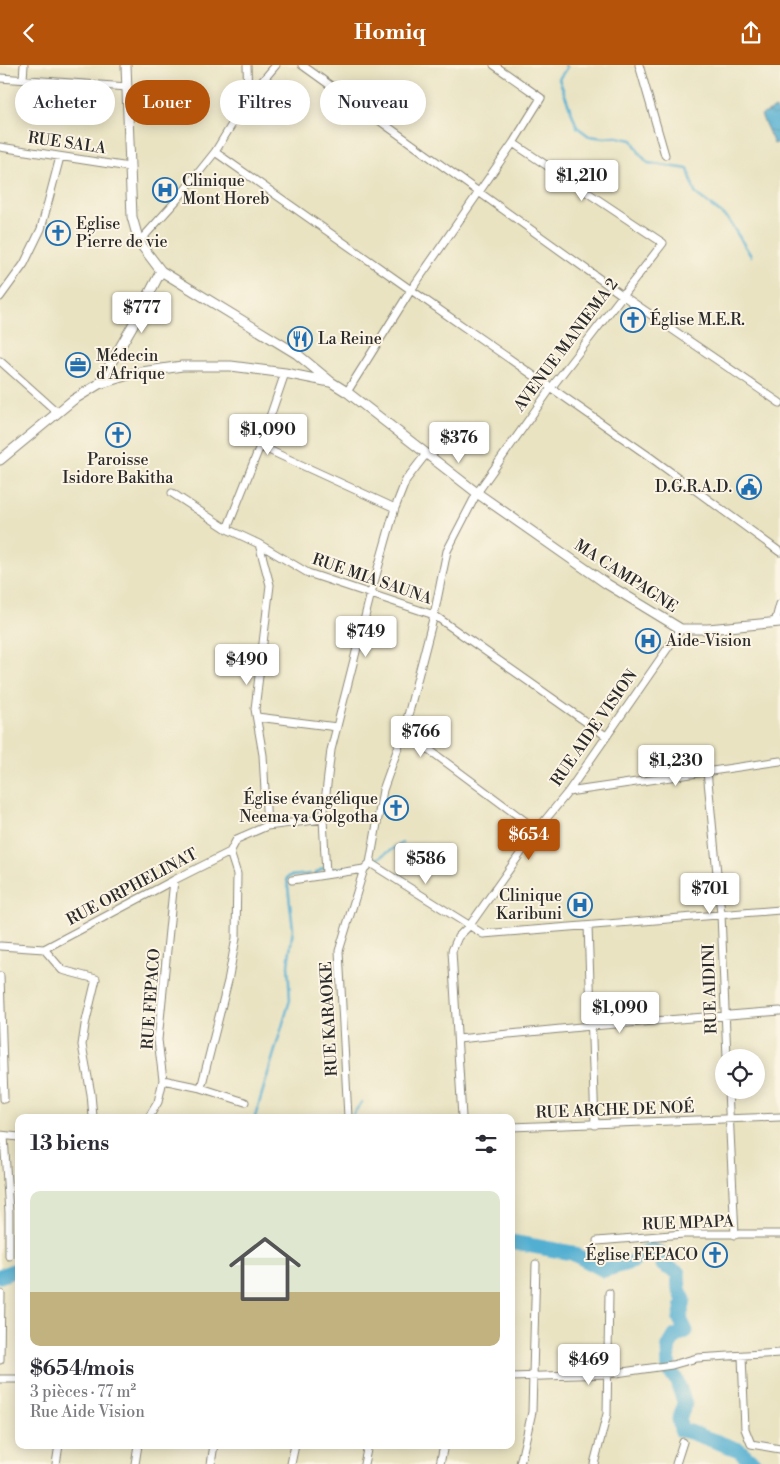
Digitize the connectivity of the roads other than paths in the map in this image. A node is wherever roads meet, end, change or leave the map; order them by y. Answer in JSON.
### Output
{"nodes":[{"id":1,"x":24,"y":65,"type":"edge"},
{"id":2,"x":126,"y":65,"type":"edge"},
{"id":3,"x":247,"y":65,"type":"edge"},
{"id":4,"x":276,"y":65,"type":"edge"},
{"id":5,"x":302,"y":65,"type":"edge"},
{"id":6,"x":494,"y":65,"type":"edge"},
{"id":7,"x":639,"y":65,"type":"edge"},
{"id":8,"x":0,"y":78,"type":"edge"},
{"id":9,"x":23,"y":79,"type":"junction"},
{"id":10,"x":127,"y":80,"type":"edge"},
{"id":11,"x":247,"y":80,"type":"edge"},
{"id":12,"x":263,"y":80,"type":"edge"},
{"id":13,"x":125,"y":87,"type":"edge"},
{"id":14,"x":129,"y":125,"type":"edge"},
{"id":15,"x":232,"y":125,"type":"edge"},
{"id":16,"x":513,"y":143,"type":"junction"},
{"id":17,"x":0,"y":147,"type":"edge"},
{"id":18,"x":215,"y":152,"type":"junction"},
{"id":19,"x":665,"y":155,"type":"dead end"},
{"id":20,"x":60,"y":157,"type":"junction"},
{"id":21,"x":130,"y":167,"type":"junction"},
{"id":22,"x":479,"y":193,"type":"junction"},
{"id":23,"x":140,"y":242,"type":"junction"},
{"id":24,"x":161,"y":271,"type":"junction"},
{"id":25,"x":412,"y":290,"type":"junction"},
{"id":26,"x":622,"y":295,"type":"junction"},
{"id":27,"x":0,"y":297,"type":"edge"},
{"id":28,"x":0,"y":361,"type":"edge"},
{"id":29,"x":285,"y":373,"type":"junction"},
{"id":30,"x":331,"y":382,"type":"junction"},
{"id":31,"x":99,"y":384,"type":"junction"},
{"id":32,"x":552,"y":388,"type":"junction"},
{"id":33,"x":347,"y":392,"type":"junction"},
{"id":34,"x":780,"y":403,"type":"edge"},
{"id":35,"x":57,"y":412,"type":"junction"},
{"id":36,"x":260,"y":446,"type":"junction"},
{"id":37,"x":426,"y":454,"type":"junction"},
{"id":38,"x":0,"y":460,"type":"edge"},
{"id":39,"x":172,"y":493,"type":"dead end"},
{"id":40,"x":478,"y":493,"type":"junction"},
{"id":41,"x":395,"y":509,"type":"junction"},
{"id":42,"x":227,"y":529,"type":"junction"},
{"id":43,"x":259,"y":544,"type":"junction"},
{"id":44,"x":780,"y":552,"type":"edge"},
{"id":45,"x":371,"y":593,"type":"junction"},
{"id":46,"x":780,"y":604,"type":"edge"},
{"id":47,"x":434,"y":615,"type":"junction"},
{"id":48,"x":778,"y":623,"type":"edge"},
{"id":49,"x":681,"y":629,"type":"junction"},
{"id":50,"x":257,"y":717,"type":"junction"},
{"id":51,"x":337,"y":727,"type":"junction"},
{"id":52,"x":404,"y":731,"type":"junction"},
{"id":53,"x":606,"y":736,"type":"junction"},
{"id":54,"x":780,"y":761,"type":"edge"},
{"id":55,"x":707,"y":771,"type":"junction"},
{"id":56,"x":568,"y":791,"type":"junction"},
{"id":57,"x":323,"y":819,"type":"junction"},
{"id":58,"x":267,"y":827,"type":"junction"},
{"id":59,"x":537,"y":830,"type":"junction"},
{"id":60,"x":230,"y":852,"type":"junction"},
{"id":61,"x":370,"y":863,"type":"junction"},
{"id":62,"x":364,"y":869,"type":"junction"},
{"id":63,"x":326,"y":870,"type":"junction"},
{"id":64,"x":174,"y":879,"type":"junction"},
{"id":65,"x":292,"y":880,"type":"dead end"},
{"id":66,"x":780,"y":910,"type":"edge"},
{"id":67,"x":721,"y":914,"type":"junction"},
{"id":68,"x":470,"y":925,"type":"junction"},
{"id":69,"x":588,"y":925,"type":"junction"},
{"id":70,"x":0,"y":946,"type":"edge"},
{"id":71,"x":44,"y":949,"type":"junction"},
{"id":72,"x":0,"y":976,"type":"edge"},
{"id":73,"x":780,"y":1011,"type":"edge"},
{"id":74,"x":725,"y":1015,"type":"junction"},
{"id":75,"x":591,"y":1026,"type":"junction"},
{"id":76,"x":458,"y":1039,"type":"junction"},
{"id":77,"x":727,"y":1049,"type":"edge"},
{"id":78,"x":163,"y":1080,"type":"junction"},
{"id":79,"x":202,"y":1088,"type":"junction"},
{"id":80,"x":4,"y":1099,"type":"dead end"},
{"id":81,"x":728,"y":1099,"type":"edge"},
{"id":82,"x":245,"y":1102,"type":"dead end"},
{"id":83,"x":93,"y":1114,"type":"edge"},
{"id":84,"x":151,"y":1114,"type":"edge"},
{"id":85,"x":348,"y":1114,"type":"edge"},
{"id":86,"x":462,"y":1114,"type":"edge"},
{"id":87,"x":780,"y":1117,"type":"edge"},
{"id":88,"x":729,"y":1119,"type":"junction"},
{"id":89,"x":595,"y":1125,"type":"junction"},
{"id":90,"x":515,"y":1127,"type":"edge"},
{"id":91,"x":2,"y":1135,"type":"edge"},
{"id":92,"x":15,"y":1137,"type":"edge"},
{"id":93,"x":9,"y":1213,"type":"junction"},
{"id":94,"x":0,"y":1216,"type":"edge"},
{"id":95,"x":780,"y":1234,"type":"edge"},
{"id":96,"x":735,"y":1235,"type":"junction"},
{"id":97,"x":597,"y":1241,"type":"dead end"},
{"id":98,"x":9,"y":1256,"type":"dead end"},
{"id":99,"x":536,"y":1263,"type":"dead end"},
{"id":100,"x":609,"y":1293,"type":"dead end"},
{"id":101,"x":1,"y":1295,"type":"edge"},
{"id":102,"x":780,"y":1353,"type":"edge"},
{"id":103,"x":742,"y":1355,"type":"junction"},
{"id":104,"x":0,"y":1356,"type":"edge"},
{"id":105,"x":0,"y":1360,"type":"edge"},
{"id":106,"x":609,"y":1374,"type":"junction"},
{"id":107,"x":515,"y":1377,"type":"edge"},
{"id":108,"x":534,"y":1377,"type":"junction"},
{"id":109,"x":0,"y":1379,"type":"edge"},
{"id":110,"x":15,"y":1379,"type":"edge"},
{"id":111,"x":683,"y":1442,"type":"dead end"},
{"id":112,"x":58,"y":1449,"type":"edge"},
{"id":113,"x":137,"y":1449,"type":"edge"},
{"id":114,"x":213,"y":1449,"type":"edge"},
{"id":115,"x":294,"y":1449,"type":"edge"},
{"id":116,"x":367,"y":1449,"type":"edge"},
{"id":117,"x":443,"y":1449,"type":"edge"},
{"id":118,"x":780,"y":1449,"type":"edge"},
{"id":119,"x":56,"y":1464,"type":"edge"},
{"id":120,"x":135,"y":1464,"type":"edge"},
{"id":121,"x":211,"y":1464,"type":"edge"},
{"id":122,"x":292,"y":1464,"type":"edge"},
{"id":123,"x":364,"y":1464,"type":"edge"},
{"id":124,"x":440,"y":1464,"type":"edge"},
{"id":125,"x":520,"y":1464,"type":"edge"},
{"id":126,"x":594,"y":1464,"type":"edge"},
{"id":127,"x":676,"y":1464,"type":"edge"}],
"edges":[{"from":1,"to":9,"type":"street"},
{"from":2,"to":10,"type":"street"},
{"from":3,"to":11,"type":"street"},
{"from":4,"to":12,"type":"street"},
{"from":5,"to":22,"type":"street"},
{"from":6,"to":16,"type":"street"},
{"from":7,"to":19,"type":"street"},
{"from":8,"to":9,"type":"street"},
{"from":9,"to":13,"type":"street"},
{"from":14,"to":21,"type":"street"},
{"from":15,"to":18,"type":"street"},
{"from":16,"to":22,"type":"street"},
{"from":16,"to":26,"type":"street","name":"AVENUE MANIEMA 2"},
{"from":17,"to":20,"type":"street","name":"RUE SALA"},
{"from":18,"to":23,"type":"street"},
{"from":18,"to":25,"type":"street"},
{"from":20,"to":21,"type":"street","name":"RUE SALA"},
{"from":20,"to":27,"type":"street"},
{"from":21,"to":23,"type":"street"},
{"from":22,"to":25,"type":"street"},
{"from":22,"to":26,"type":"street"},
{"from":23,"to":24,"type":"street"},
{"from":24,"to":30,"type":"street"},
{"from":24,"to":31,"type":"street"},
{"from":25,"to":32,"type":"street"},
{"from":25,"to":33,"type":"street"},
{"from":26,"to":32,"type":"street","name":"AVENUE MANIEMA 2"},
{"from":26,"to":34,"type":"street"},
{"from":28,"to":35,"type":"street"},
{"from":29,"to":30,"type":"street"},
{"from":29,"to":31,"type":"street"},
{"from":29,"to":36,"type":"street"},
{"from":30,"to":33,"type":"street"},
{"from":31,"to":35,"type":"street"},
{"from":32,"to":40,"type":"street","name":"AVENUE MANIEMA 2"},
{"from":32,"to":44,"type":"street"},
{"from":33,"to":37,"type":"street"},
{"from":35,"to":38,"type":"street"},
{"from":36,"to":41,"type":"street"},
{"from":36,"to":42,"type":"street"},
{"from":37,"to":40,"type":"street"},
{"from":37,"to":41,"type":"street"},
{"from":39,"to":42,"type":"street","name":"RUE MIA SAUNA"},
{"from":40,"to":47,"type":"street"},
{"from":40,"to":49,"type":"street","name":"MA CAMPAGNE"},
{"from":41,"to":45,"type":"street"},
{"from":42,"to":43,"type":"street","name":"RUE MIA SAUNA"},
{"from":43,"to":45,"type":"street","name":"RUE MIA SAUNA"},
{"from":43,"to":50,"type":"street"},
{"from":45,"to":47,"type":"street","name":"RUE MIA SAUNA"},
{"from":45,"to":51,"type":"street"},
{"from":46,"to":48,"type":"street"},
{"from":47,"to":52,"type":"street"},
{"from":47,"to":53,"type":"street","name":"RUE MIA SAUNA"},
{"from":48,"to":49,"type":"street","name":"MA CAMPAGNE"},
{"from":49,"to":53,"type":"street","name":"RUE AIDE VISION"},
{"from":50,"to":51,"type":"street"},
{"from":50,"to":58,"type":"street"},
{"from":51,"to":57,"type":"street"},
{"from":52,"to":59,"type":"street"},
{"from":52,"to":61,"type":"street"},
{"from":53,"to":56,"type":"street","name":"RUE AIDE VISION"},
{"from":54,"to":55,"type":"street"},
{"from":55,"to":56,"type":"street"},
{"from":55,"to":67,"type":"street","name":"RUE AIDINI"},
{"from":56,"to":59,"type":"street","name":"RUE AIDE VISION"},
{"from":57,"to":58,"type":"street","name":"RUE ORPHELINAT"},
{"from":57,"to":63,"type":"street"},
{"from":58,"to":60,"type":"street","name":"RUE ORPHELINAT"},
{"from":59,"to":68,"type":"street","name":"RUE AIDE VISION"},
{"from":60,"to":64,"type":"street","name":"RUE ORPHELINAT"},
{"from":60,"to":79,"type":"street"},
{"from":61,"to":62,"type":"street","name":"RUE KARAOKE"},
{"from":61,"to":68,"type":"street"},
{"from":62,"to":63,"type":"street"},
{"from":62,"to":85,"type":"street","name":"RUE KARAOKE"},
{"from":63,"to":65,"type":"street"},
{"from":64,"to":71,"type":"street","name":"RUE ORPHELINAT"},
{"from":64,"to":78,"type":"street","name":"RUE FEPACO"},
{"from":66,"to":67,"type":"street"},
{"from":67,"to":69,"type":"street"},
{"from":67,"to":74,"type":"street","name":"RUE AIDINI"},
{"from":68,"to":69,"type":"street"},
{"from":68,"to":76,"type":"street","name":"RUE AIDE VISION"},
{"from":69,"to":75,"type":"street"},
{"from":70,"to":71,"type":"street"},
{"from":71,"to":83,"type":"street"},
{"from":72,"to":80,"type":"street"},
{"from":73,"to":74,"type":"street"},
{"from":74,"to":75,"type":"street"},
{"from":74,"to":77,"type":"street","name":"RUE AIDINI"},
{"from":75,"to":76,"type":"street"},
{"from":75,"to":89,"type":"street"},
{"from":76,"to":86,"type":"street","name":"RUE AIDE VISION"},
{"from":78,"to":79,"type":"street"},
{"from":78,"to":84,"type":"street","name":"RUE FEPACO"},
{"from":79,"to":82,"type":"street"},
{"from":81,"to":88,"type":"street"},
{"from":87,"to":88,"type":"street","name":"RUE ARCHE DE NOÉ"},
{"from":88,"to":89,"type":"street","name":"RUE ARCHE DE NOÉ"},
{"from":88,"to":96,"type":"street"},
{"from":89,"to":90,"type":"street","name":"RUE ARCHE DE NOÉ"},
{"from":91,"to":92,"type":"street"},
{"from":91,"to":93,"type":"street"},
{"from":93,"to":94,"type":"street"},
{"from":93,"to":98,"type":"street"},
{"from":95,"to":96,"type":"street","name":"RUE MPAPA"},
{"from":96,"to":97,"type":"street","name":"RUE MPAPA"},
{"from":99,"to":108,"type":"street"},
{"from":100,"to":106,"type":"street"},
{"from":101,"to":104,"type":"street"},
{"from":102,"to":103,"type":"street"},
{"from":103,"to":106,"type":"street"},
{"from":103,"to":118,"type":"street"},
{"from":104,"to":105,"type":"street"},
{"from":106,"to":108,"type":"street"},
{"from":106,"to":126,"type":"street"},
{"from":107,"to":108,"type":"street"},
{"from":108,"to":125,"type":"street"},
{"from":109,"to":110,"type":"street"},
{"from":111,"to":127,"type":"street"},
{"from":112,"to":119,"type":"street"},
{"from":113,"to":120,"type":"street"},
{"from":114,"to":121,"type":"street"},
{"from":115,"to":122,"type":"street"},
{"from":116,"to":123,"type":"street"},
{"from":117,"to":124,"type":"street"}]}
